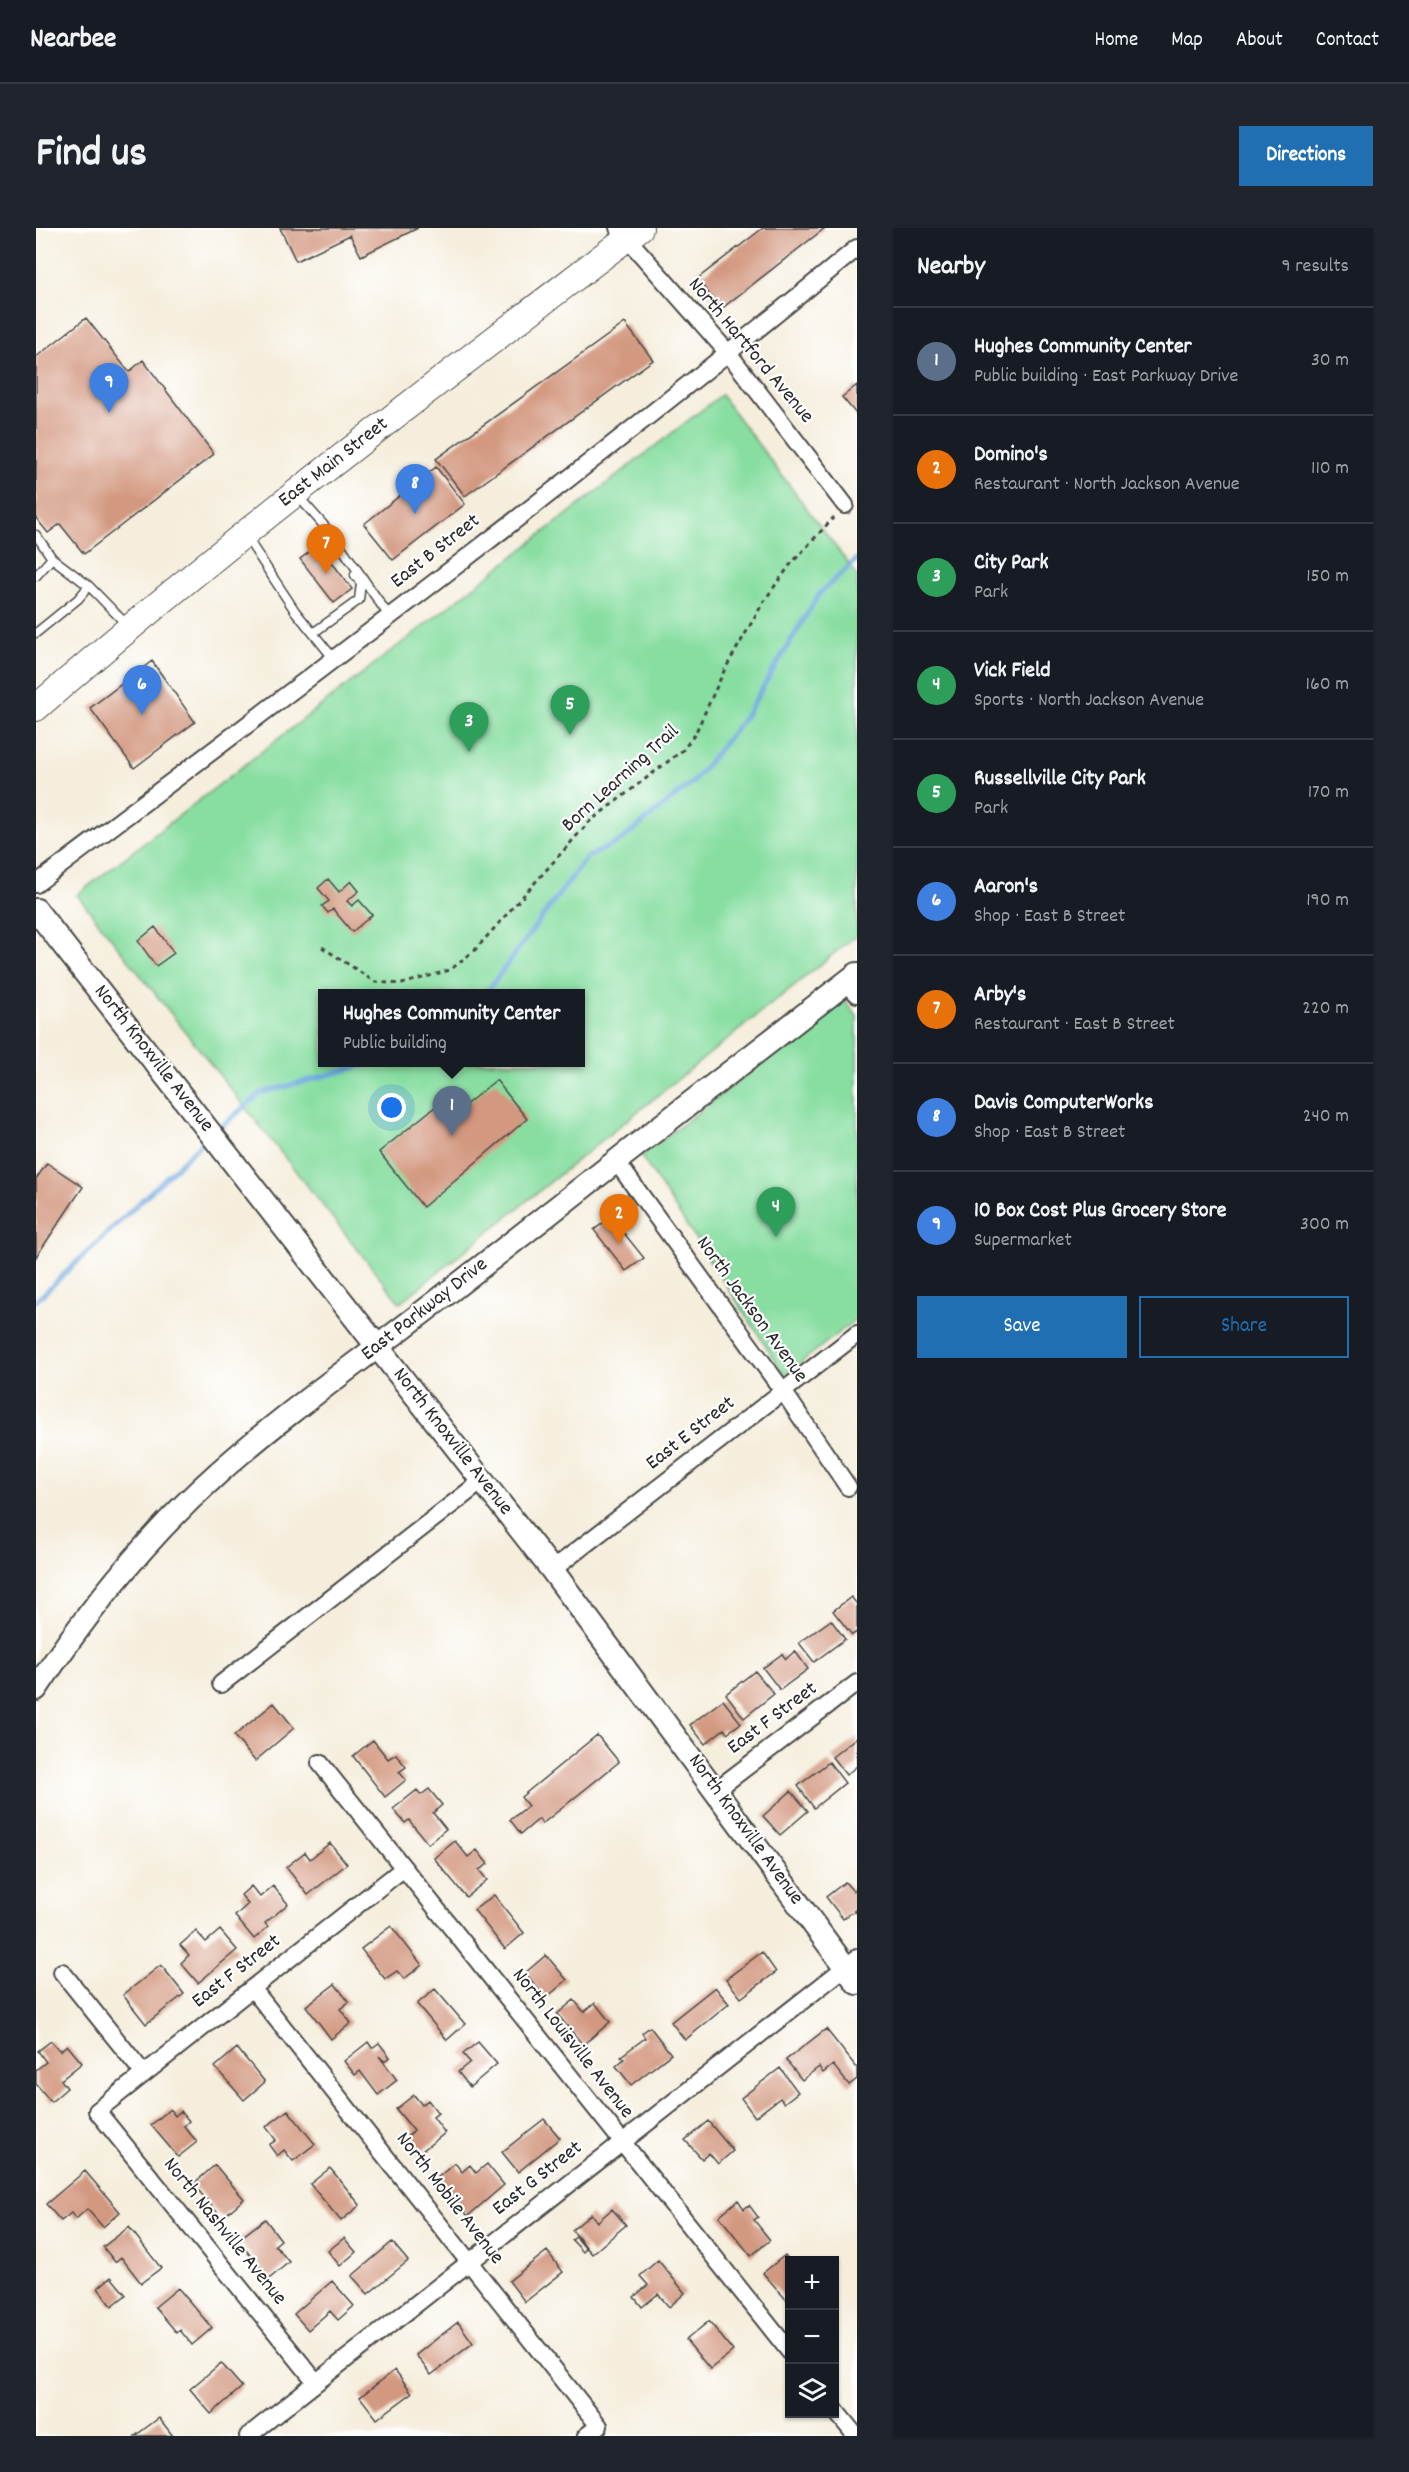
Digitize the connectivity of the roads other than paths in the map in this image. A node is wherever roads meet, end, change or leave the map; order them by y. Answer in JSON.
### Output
{"nodes":[{"id":1,"x":628,"y":232,"type":"edge"},
{"id":2,"x":857,"y":248,"type":"edge"},
{"id":3,"x":729,"y":354,"type":"junction"},
{"id":4,"x":295,"y":493,"type":"junction"},
{"id":5,"x":845,"y":505,"type":"road end"},
{"id":6,"x":243,"y":532,"type":"junction"},
{"id":7,"x":331,"y":533,"type":"junction"},
{"id":8,"x":36,"y":535,"type":"edge"},
{"id":9,"x":52,"y":558,"type":"junction"},
{"id":10,"x":36,"y":576,"type":"edge"},
{"id":11,"x":89,"y":586,"type":"junction"},
{"id":12,"x":389,"y":616,"type":"junction"},
{"id":13,"x":129,"y":627,"type":"junction"},
{"id":14,"x":36,"y":633,"type":"edge"},
{"id":15,"x":313,"y":633,"type":"junction"},
{"id":16,"x":334,"y":659,"type":"junction"},
{"id":17,"x":36,"y":708,"type":"edge"},
{"id":18,"x":36,"y":884,"type":"edge"},
{"id":19,"x":36,"y":910,"type":"edge"},
{"id":20,"x":854,"y":983,"type":"edge"},
{"id":21,"x":616,"y":1161,"type":"junction"},
{"id":22,"x":857,"y":1334,"type":"edge"},
{"id":23,"x":379,"y":1347,"type":"junction"},
{"id":24,"x":783,"y":1391,"type":"junction"},
{"id":25,"x":482,"y":1480,"type":"junction"},
{"id":26,"x":848,"y":1486,"type":"dead end"},
{"id":27,"x":552,"y":1570,"type":"junction"},
{"id":28,"x":857,"y":1683,"type":"edge"},
{"id":29,"x":221,"y":1684,"type":"dead end"},
{"id":30,"x":36,"y":1689,"type":"edge"},
{"id":31,"x":320,"y":1763,"type":"dead end"},
{"id":32,"x":716,"y":1790,"type":"junction"},
{"id":33,"x":404,"y":1868,"type":"junction"},
{"id":34,"x":853,"y":1969,"type":"edge"},
{"id":35,"x":62,"y":1972,"type":"dead end"},
{"id":36,"x":252,"y":1988,"type":"junction"},
{"id":37,"x":144,"y":2074,"type":"junction"},
{"id":38,"x":97,"y":2111,"type":"joint"},
{"id":39,"x":622,"y":2142,"type":"junction"},
{"id":40,"x":469,"y":2262,"type":"junction"},
{"id":41,"x":785,"y":2347,"type":"edge"},
{"id":42,"x":316,"y":2382,"type":"junction"},
{"id":43,"x":839,"y":2415,"type":"edge"},
{"id":44,"x":249,"y":2436,"type":"edge"},
{"id":45,"x":586,"y":2436,"type":"edge"},
{"id":46,"x":856,"y":2436,"type":"edge"}],
"edges":[{"from":1,"to":3,"type":"street","name":"North Hartford Avenue"},
{"from":1,"to":4,"type":"main road","name":"East Main Street"},
{"from":2,"to":3,"type":"street","name":"East B Street"},
{"from":3,"to":5,"type":"street","name":"North Hartford Avenue"},
{"from":3,"to":12,"type":"street","name":"East B Street"},
{"from":4,"to":6,"type":"main road","name":"East Main Street"},
{"from":4,"to":7,"type":"lane"},
{"from":6,"to":13,"type":"main road","name":"East Main Street"},
{"from":6,"to":15,"type":"lane"},
{"from":7,"to":12,"type":"lane"},
{"from":7,"to":15,"type":"lane"},
{"from":8,"to":9,"type":"lane"},
{"from":9,"to":10,"type":"lane"},
{"from":9,"to":11,"type":"lane"},
{"from":11,"to":13,"type":"lane"},
{"from":11,"to":14,"type":"lane"},
{"from":12,"to":16,"type":"street","name":"East B Street"},
{"from":13,"to":17,"type":"main road","name":"East Main Street"},
{"from":15,"to":16,"type":"lane"},
{"from":16,"to":18,"type":"street","name":"East B Street"},
{"from":19,"to":23,"type":"main road","name":"North Knoxville Avenue"},
{"from":20,"to":21,"type":"main road","name":"East Parkway Drive"},
{"from":21,"to":23,"type":"main road","name":"East Parkway Drive"},
{"from":21,"to":24,"type":"street","name":"North Jackson Avenue"},
{"from":22,"to":24,"type":"street","name":"East E Street"},
{"from":23,"to":25,"type":"main road","name":"North Knoxville Avenue"},
{"from":23,"to":30,"type":"main road","name":"East Parkway Drive"},
{"from":24,"to":26,"type":"street","name":"North Jackson Avenue"},
{"from":24,"to":27,"type":"street","name":"East E Street"},
{"from":25,"to":27,"type":"main road","name":"North Knoxville Avenue"},
{"from":25,"to":29,"type":"street"},
{"from":27,"to":32,"type":"main road","name":"North Knoxville Avenue"},
{"from":28,"to":32,"type":"street","name":"East F Street"},
{"from":31,"to":33,"type":"street","name":"North Louisville Avenue"},
{"from":32,"to":34,"type":"main road","name":"North Knoxville Avenue"},
{"from":33,"to":36,"type":"street","name":"East F Street"},
{"from":33,"to":39,"type":"street","name":"North Louisville Avenue"},
{"from":34,"to":39,"type":"street","name":"East G Street"},
{"from":35,"to":37,"type":"street"},
{"from":36,"to":37,"type":"street","name":"East F Street"},
{"from":36,"to":40,"type":"street","name":"North Mobile Avenue"},
{"from":37,"to":38,"type":"street","name":"East F Street"},
{"from":38,"to":42,"type":"street","name":"North Nashville Avenue"},
{"from":39,"to":40,"type":"street","name":"East G Street"},
{"from":39,"to":41,"type":"street","name":"North Louisville Avenue"},
{"from":40,"to":42,"type":"street","name":"East G Street"},
{"from":40,"to":45,"type":"street","name":"North Mobile Avenue"},
{"from":42,"to":44,"type":"street","name":"East G Street"},
{"from":43,"to":46,"type":"street"}]}
